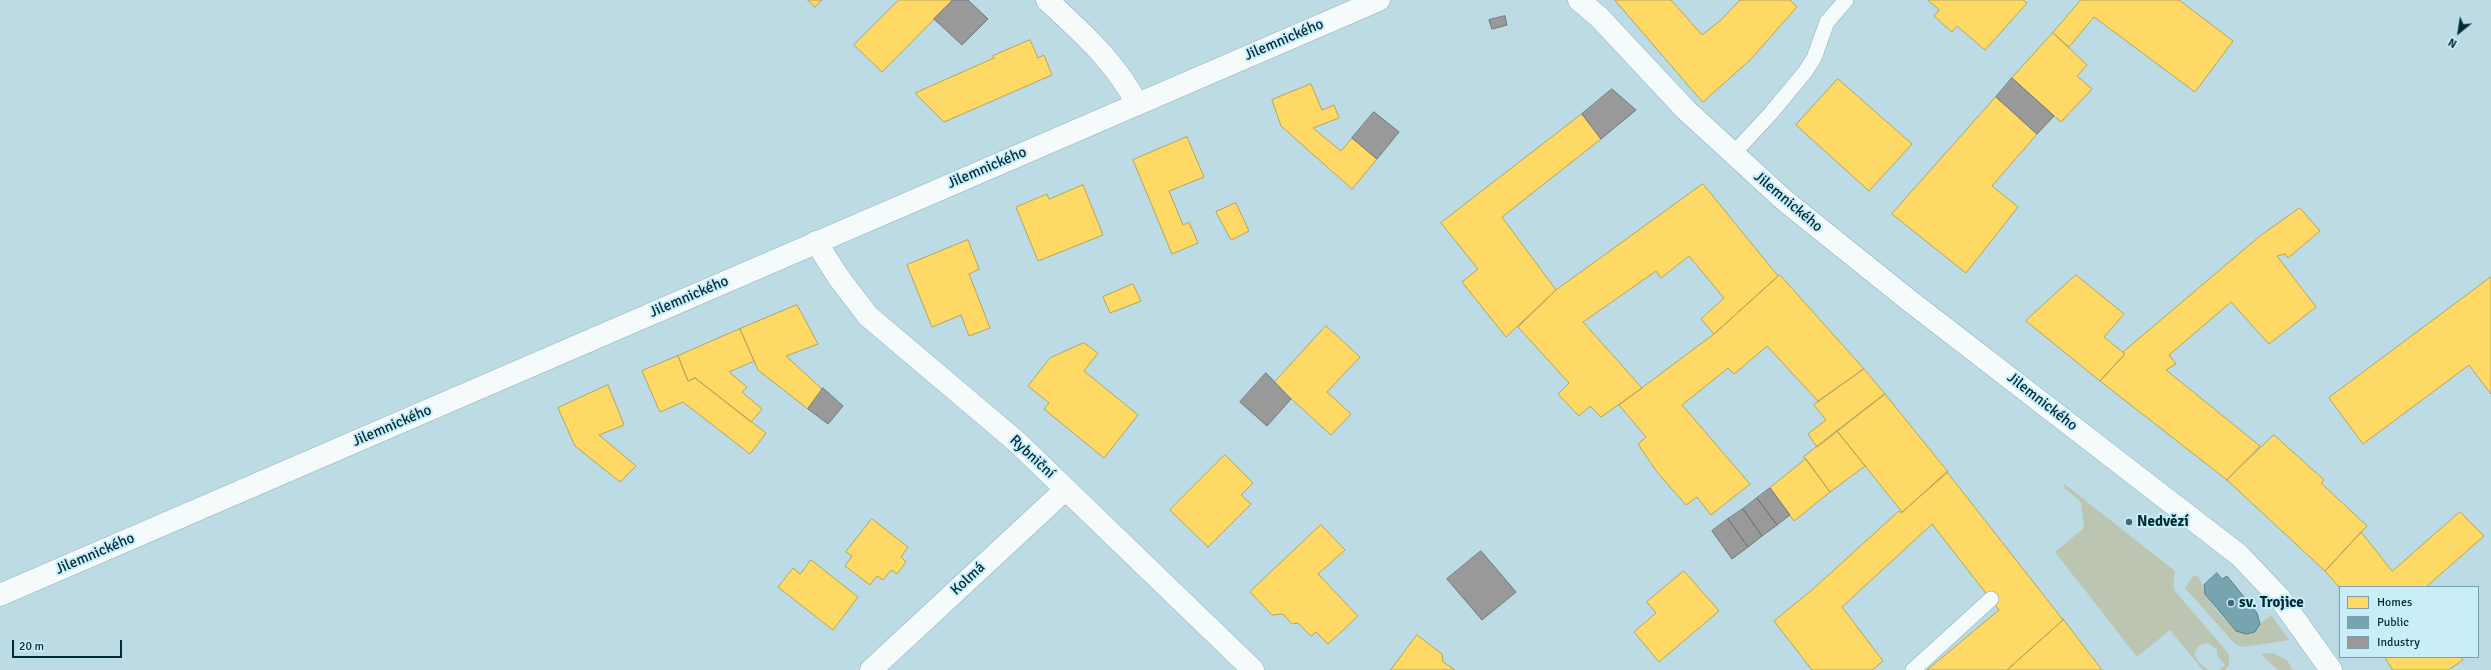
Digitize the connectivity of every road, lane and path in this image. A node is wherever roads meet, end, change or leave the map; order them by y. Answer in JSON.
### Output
{"nodes":[{"id":1,"x":1047,"y":0,"type":"edge"},
{"id":2,"x":1379,"y":0,"type":"edge"},
{"id":3,"x":1579,"y":0,"type":"edge"},
{"id":4,"x":1846,"y":0,"type":"edge"},
{"id":5,"x":1137,"y":104,"type":"junction"},
{"id":6,"x":1733,"y":154,"type":"junction"},
{"id":7,"x":816,"y":242,"type":"junction"},
{"id":8,"x":1066,"y":489,"type":"junction"},
{"id":9,"x":0,"y":595,"type":"edge"},
{"id":10,"x":1992,"y":599,"type":"dead end"},
{"id":11,"x":870,"y":670,"type":"edge"},
{"id":12,"x":1254,"y":670,"type":"edge"},
{"id":13,"x":1913,"y":670,"type":"edge"},
{"id":14,"x":2331,"y":670,"type":"edge"}],
"edges":[{"from":1,"to":5,"type":"main road"},
{"from":2,"to":5,"type":"main road","name":"Jilemnického"},
{"from":3,"to":6,"type":"main road","name":"Jilemnického"},
{"from":4,"to":6,"type":"lane"},
{"from":5,"to":7,"type":"main road","name":"Jilemnického"},
{"from":6,"to":14,"type":"main road","name":"Jilemnického"},
{"from":7,"to":8,"type":"main road","name":"Rybniční"},
{"from":7,"to":9,"type":"main road","name":"Jilemnického"},
{"from":8,"to":11,"type":"main road","name":"Kolmá"},
{"from":8,"to":12,"type":"main road","name":"Rybniční"},
{"from":10,"to":13,"type":"lane"}]}
